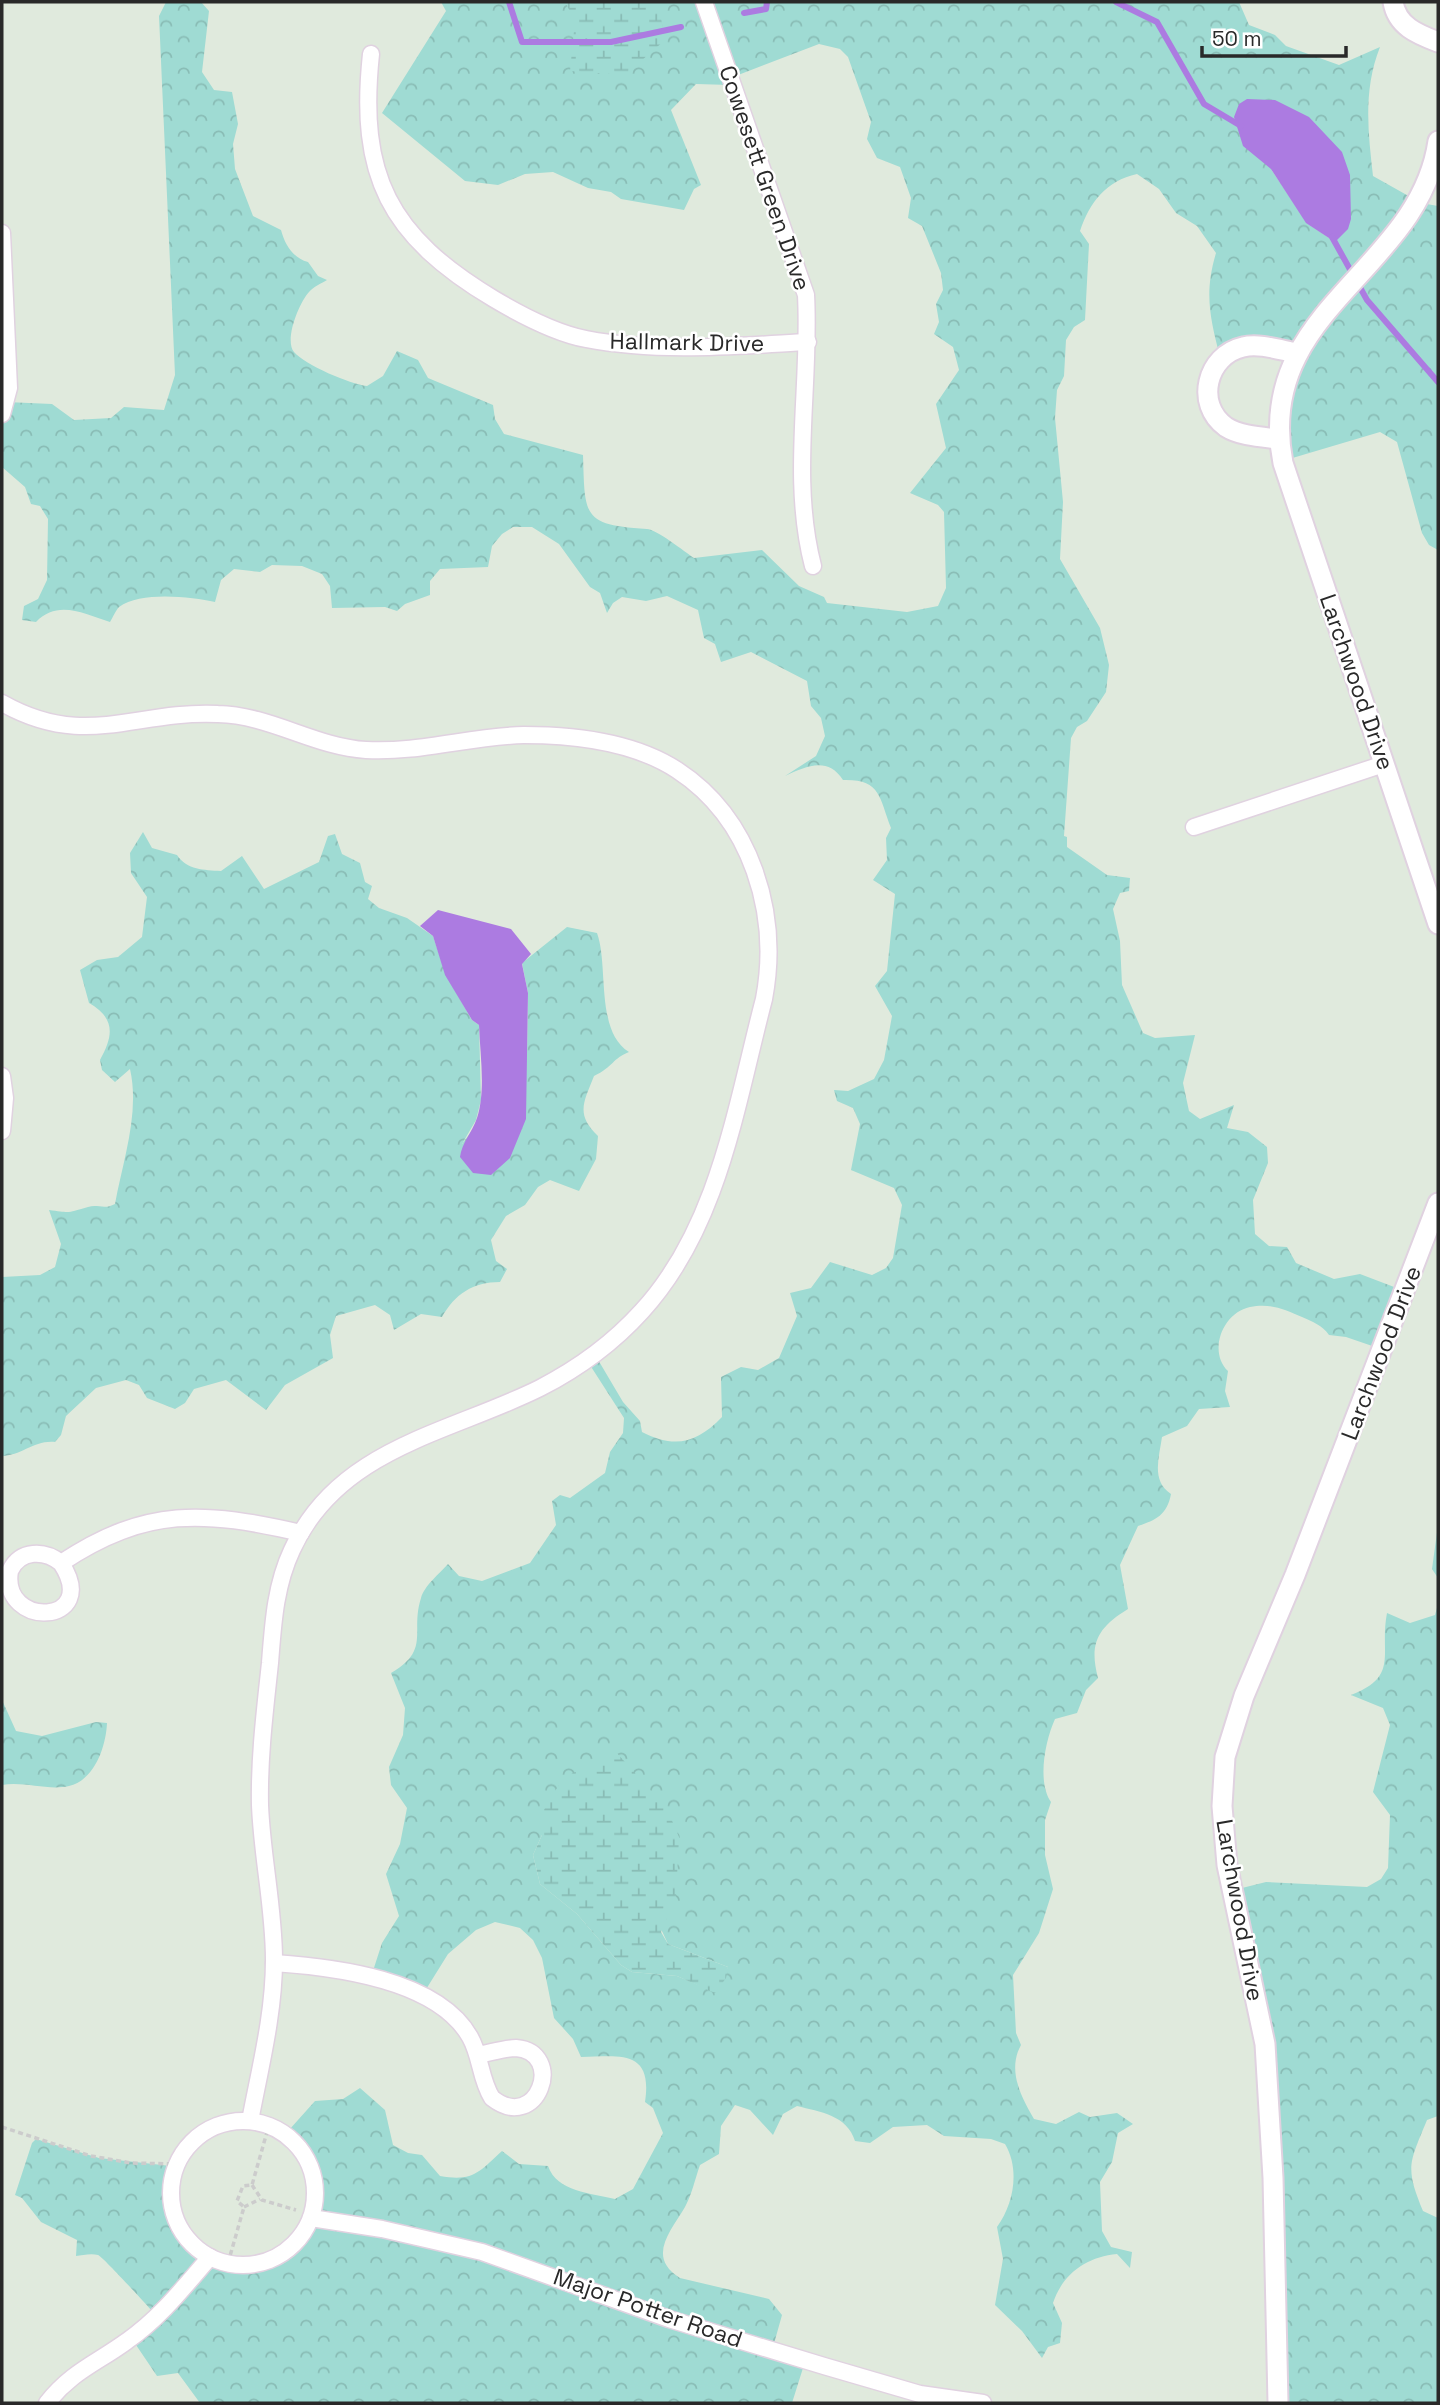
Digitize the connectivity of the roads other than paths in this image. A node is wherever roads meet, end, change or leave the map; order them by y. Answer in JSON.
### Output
{"nodes":[{"id":1,"x":704,"y":2,"type":"edge"},
{"id":2,"x":1393,"y":2,"type":"edge"},
{"id":3,"x":1438,"y":42,"type":"edge"},
{"id":4,"x":371,"y":54,"type":"dead end"},
{"id":5,"x":1438,"y":141,"type":"edge"},
{"id":6,"x":2,"y":233,"type":"edge"},
{"id":7,"x":808,"y":342,"type":"junction"},
{"id":8,"x":1296,"y":353,"type":"junction"},
{"id":9,"x":2,"y":414,"type":"edge"},
{"id":10,"x":1278,"y":439,"type":"junction"},
{"id":11,"x":814,"y":566,"type":"dead end"},
{"id":12,"x":2,"y":703,"type":"edge"},
{"id":13,"x":1384,"y":764,"type":"junction"},
{"id":14,"x":1194,"y":827,"type":"dead end"},
{"id":15,"x":1438,"y":924,"type":"edge"},
{"id":16,"x":2,"y":1076,"type":"edge"},
{"id":17,"x":2,"y":1131,"type":"edge"},
{"id":18,"x":1438,"y":1203,"type":"edge"},
{"id":19,"x":301,"y":1533,"type":"junction"},
{"id":20,"x":61,"y":1563,"type":"dead end"},
{"id":21,"x":274,"y":1963,"type":"junction"},
{"id":22,"x":478,"y":2055,"type":"junction"},
{"id":23,"x":250,"y":2121,"type":"junction"},
{"id":24,"x":312,"y":2216,"type":"junction"},
{"id":25,"x":210,"y":2257,"type":"junction"},
{"id":26,"x":920,"y":2399,"type":"edge"},
{"id":27,"x":47,"y":2403,"type":"edge"},
{"id":28,"x":983,"y":2403,"type":"edge"},
{"id":29,"x":1278,"y":2403,"type":"edge"}],
"edges":[{"from":1,"to":7,"type":"street","name":"Cowesett Green Drive"},
{"from":2,"to":3,"type":"street"},
{"from":4,"to":7,"type":"street","name":"Hallmark Drive"},
{"from":5,"to":8,"type":"street","name":"Larchwood Drive"},
{"from":6,"to":9,"type":"street"},
{"from":7,"to":11,"type":"street","name":"Cowesett Green Drive"},
{"from":8,"to":10,"type":"street","name":"Larchwood Drive"},
{"from":8,"to":10,"type":"street"},
{"from":10,"to":13,"type":"street","name":"Larchwood Drive"},
{"from":12,"to":19,"type":"street"},
{"from":13,"to":14,"type":"street"},
{"from":13,"to":15,"type":"street","name":"Larchwood Drive"},
{"from":16,"to":17,"type":"street"},
{"from":18,"to":29,"type":"street","name":"Larchwood Drive"},
{"from":19,"to":20,"type":"street"},
{"from":19,"to":21,"type":"street"},
{"from":21,"to":22,"type":"street"},
{"from":21,"to":23,"type":"street"},
{"from":22,"to":22,"type":"street"},
{"from":23,"to":24,"type":"street"},
{"from":23,"to":25,"type":"street"},
{"from":24,"to":25,"type":"street"},
{"from":24,"to":26,"type":"street","name":"Major Potter Road"},
{"from":25,"to":27,"type":"street"},
{"from":26,"to":28,"type":"street","name":"Major Potter Road"}]}
